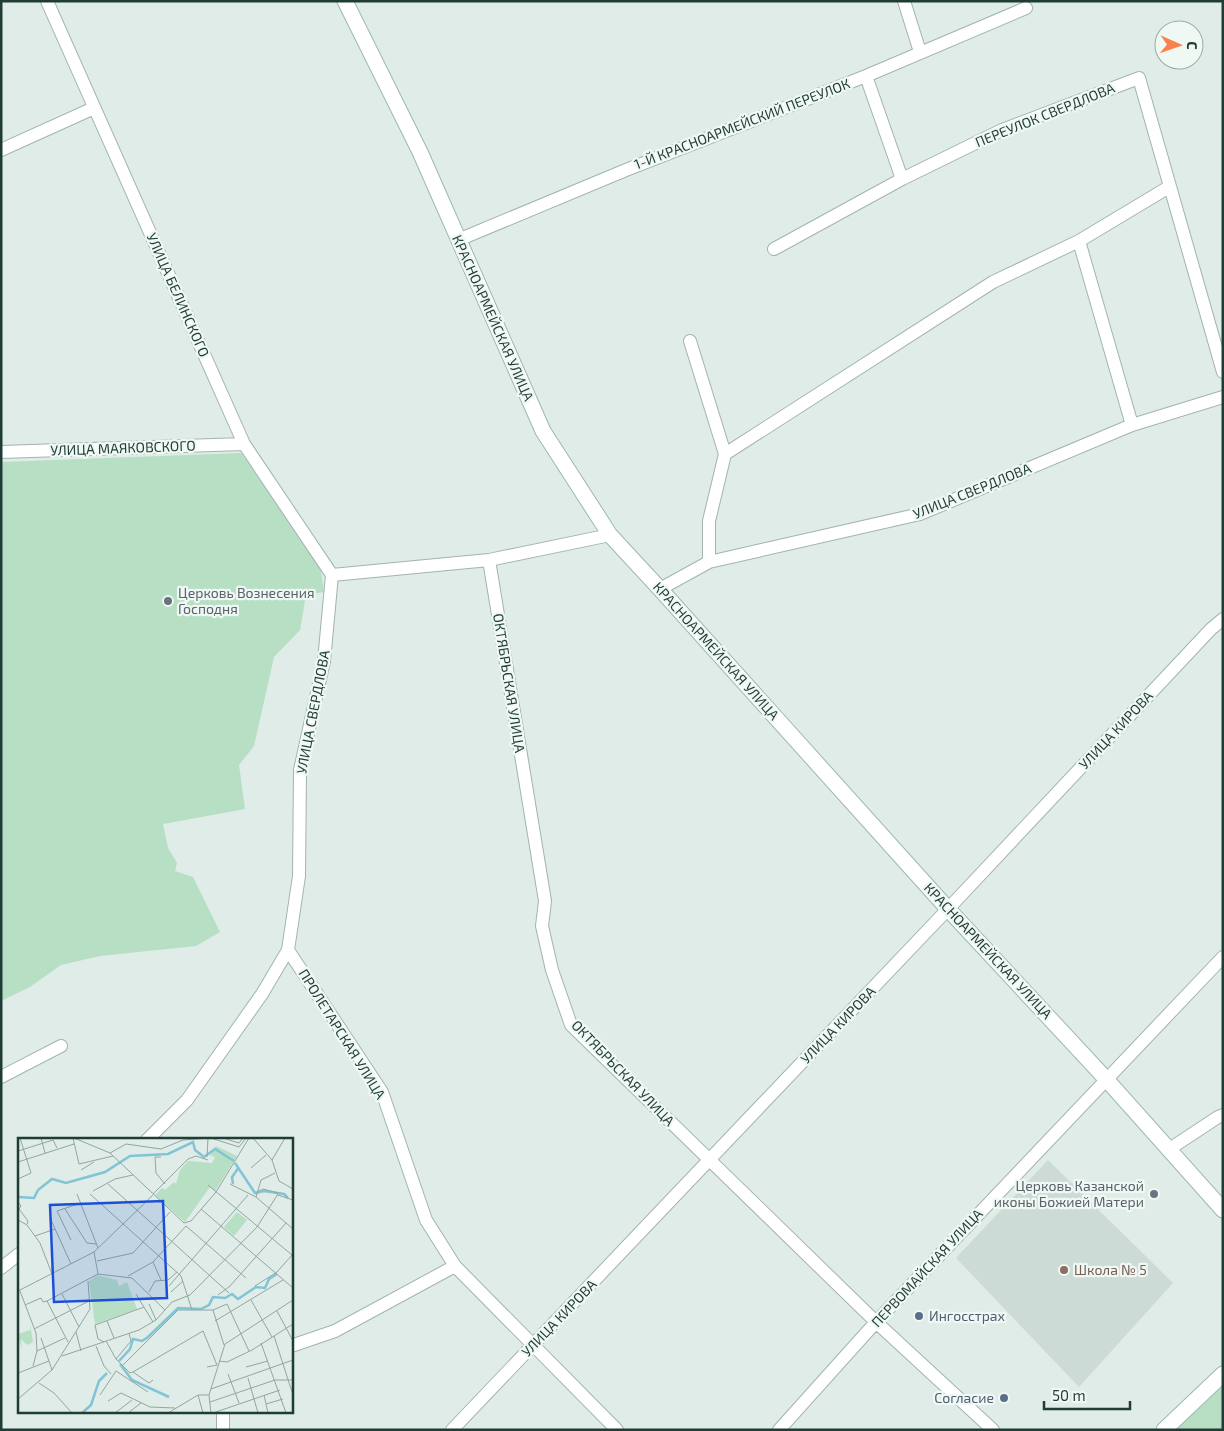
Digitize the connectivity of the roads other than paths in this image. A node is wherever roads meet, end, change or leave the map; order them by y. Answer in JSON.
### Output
{"nodes":[{"id":1,"x":48,"y":1,"type":"edge"},
{"id":2,"x":345,"y":1,"type":"edge"},
{"id":3,"x":904,"y":1,"type":"edge"},
{"id":4,"x":1026,"y":8,"type":"dead end"},
{"id":5,"x":920,"y":52,"type":"junction"},
{"id":6,"x":866,"y":76,"type":"junction"},
{"id":7,"x":94,"y":108,"type":"junction"},
{"id":8,"x":1,"y":150,"type":"edge"},
{"id":9,"x":902,"y":179,"type":"junction"},
{"id":10,"x":1169,"y":187,"type":"junction"},
{"id":11,"x":458,"y":240,"type":"junction"},
{"id":12,"x":1079,"y":241,"type":"junction"},
{"id":13,"x":774,"y":249,"type":"dead end"},
{"id":14,"x":690,"y":341,"type":"dead end"},
{"id":15,"x":1223,"y":372,"type":"edge"},
{"id":16,"x":1223,"y":397,"type":"edge"},
{"id":17,"x":1132,"y":426,"type":"junction"},
{"id":18,"x":244,"y":444,"type":"junction"},
{"id":19,"x":1,"y":452,"type":"edge"},
{"id":20,"x":725,"y":454,"type":"junction"},
{"id":21,"x":610,"y":536,"type":"junction"},
{"id":22,"x":489,"y":560,"type":"junction"},
{"id":23,"x":709,"y":562,"type":"junction"},
{"id":24,"x":332,"y":575,"type":"junction"},
{"id":25,"x":660,"y":589,"type":"junction"},
{"id":26,"x":1223,"y":619,"type":"edge"},
{"id":27,"x":948,"y":909,"type":"junction"},
{"id":28,"x":288,"y":950,"type":"junction"},
{"id":29,"x":1223,"y":957,"type":"edge"},
{"id":30,"x":61,"y":1046,"type":"dead end"},
{"id":31,"x":1,"y":1076,"type":"edge"},
{"id":32,"x":1106,"y":1079,"type":"junction"},
{"id":33,"x":1223,"y":1115,"type":"edge"},
{"id":34,"x":149,"y":1138,"type":"edge"},
{"id":35,"x":1168,"y":1150,"type":"junction"},
{"id":36,"x":709,"y":1160,"type":"junction"},
{"id":37,"x":1223,"y":1210,"type":"edge"},
{"id":38,"x":18,"y":1255,"type":"edge"},
{"id":39,"x":455,"y":1266,"type":"junction"},
{"id":40,"x":1,"y":1268,"type":"edge"},
{"id":41,"x":876,"y":1322,"type":"junction"},
{"id":42,"x":292,"y":1346,"type":"edge"},
{"id":43,"x":533,"y":1346,"type":"junction"},
{"id":44,"x":1223,"y":1374,"type":"edge"},
{"id":45,"x":223,"y":1414,"type":"edge"},
{"id":46,"x":224,"y":1430,"type":"edge"},
{"id":47,"x":452,"y":1430,"type":"edge"},
{"id":48,"x":617,"y":1430,"type":"edge"},
{"id":49,"x":779,"y":1430,"type":"edge"},
{"id":50,"x":993,"y":1430,"type":"edge"},
{"id":51,"x":1164,"y":1430,"type":"edge"}],
"edges":[{"from":1,"to":7,"type":"street","name":"УЛИЦА БЕЛИНСКОГО"},
{"from":2,"to":11,"type":"main road","name":"КРАСНОАРМЕЙСКАЯ УЛИЦА"},
{"from":3,"to":5,"type":"street"},
{"from":4,"to":5,"type":"street","name":"1-Й КРАСНОАРМЕЙСКИЙ ПЕРЕУЛОК"},
{"from":5,"to":6,"type":"street","name":"1-Й КРАСНОАРМЕЙСКИЙ ПЕРЕУЛОК"},
{"from":6,"to":9,"type":"street"},
{"from":6,"to":11,"type":"street","name":"1-Й КРАСНОАРМЕЙСКИЙ ПЕРЕУЛОК"},
{"from":7,"to":8,"type":"street"},
{"from":7,"to":18,"type":"street","name":"УЛИЦА БЕЛИНСКОГО"},
{"from":9,"to":10,"type":"street","name":"ПЕРЕУЛОК СВЕРДЛОВА"},
{"from":9,"to":13,"type":"street","name":"ПЕРЕУЛОК СВЕРДЛОВА"},
{"from":10,"to":12,"type":"street"},
{"from":10,"to":15,"type":"street","name":"ПЕРЕУЛОК СВЕРДЛОВА"},
{"from":11,"to":21,"type":"main road","name":"КРАСНОАРМЕЙСКАЯ УЛИЦА"},
{"from":12,"to":17,"type":"street"},
{"from":12,"to":20,"type":"street"},
{"from":14,"to":20,"type":"street"},
{"from":16,"to":17,"type":"street","name":"УЛИЦА СВЕРДЛОВА"},
{"from":17,"to":23,"type":"street","name":"УЛИЦА СВЕРДЛОВА"},
{"from":18,"to":19,"type":"street","name":"УЛИЦА МАЯКОВСКОГО"},
{"from":18,"to":24,"type":"street","name":"УЛИЦА БЕЛИНСКОГО"},
{"from":20,"to":23,"type":"street"},
{"from":21,"to":22,"type":"street"},
{"from":21,"to":25,"type":"main road","name":"КРАСНОАРМЕЙСКАЯ УЛИЦА"},
{"from":22,"to":24,"type":"street"},
{"from":22,"to":36,"type":"street","name":"ОКТЯБРЬСКАЯ УЛИЦА"},
{"from":23,"to":25,"type":"street","name":"УЛИЦА СВЕРДЛОВА"},
{"from":24,"to":28,"type":"street","name":"УЛИЦА СВЕРДЛОВА"},
{"from":25,"to":27,"type":"main road","name":"КРАСНОАРМЕЙСКАЯ УЛИЦА"},
{"from":26,"to":27,"type":"street","name":"УЛИЦА КИРОВА"},
{"from":27,"to":32,"type":"main road","name":"КРАСНОАРМЕЙСКАЯ УЛИЦА"},
{"from":27,"to":36,"type":"street","name":"УЛИЦА КИРОВА"},
{"from":28,"to":34,"type":"street","name":"УЛИЦА СВЕРДЛОВА"},
{"from":28,"to":39,"type":"street","name":"ПРОЛЕТАРСКАЯ УЛИЦА"},
{"from":29,"to":32,"type":"street","name":"ПЕРВОМАЙСКАЯ УЛИЦА"},
{"from":30,"to":31,"type":"street"},
{"from":32,"to":35,"type":"main road","name":"КРАСНОАРМЕЙСКАЯ УЛИЦА"},
{"from":32,"to":41,"type":"street","name":"ПЕРВОМАЙСКАЯ УЛИЦА"},
{"from":33,"to":35,"type":"street"},
{"from":35,"to":37,"type":"main road","name":"КРАСНОАРМЕЙСКАЯ УЛИЦА"},
{"from":36,"to":41,"type":"street","name":"ОКТЯБРЬСКАЯ УЛИЦА"},
{"from":36,"to":43,"type":"street","name":"УЛИЦА КИРОВА"},
{"from":38,"to":40,"type":"street"},
{"from":39,"to":42,"type":"street"},
{"from":39,"to":43,"type":"street","name":"ПРОЛЕТАРСКАЯ УЛИЦА"},
{"from":41,"to":49,"type":"street","name":"ПЕРВОМАЙСКАЯ УЛИЦА"},
{"from":41,"to":50,"type":"street","name":"ОКТЯБРЬСКАЯ УЛИЦА"},
{"from":43,"to":47,"type":"street","name":"УЛИЦА КИРОВА"},
{"from":43,"to":48,"type":"street","name":"ПРОЛЕТАРСКАЯ УЛИЦА"},
{"from":44,"to":51,"type":"main road"},
{"from":45,"to":46,"type":"street"}]}
